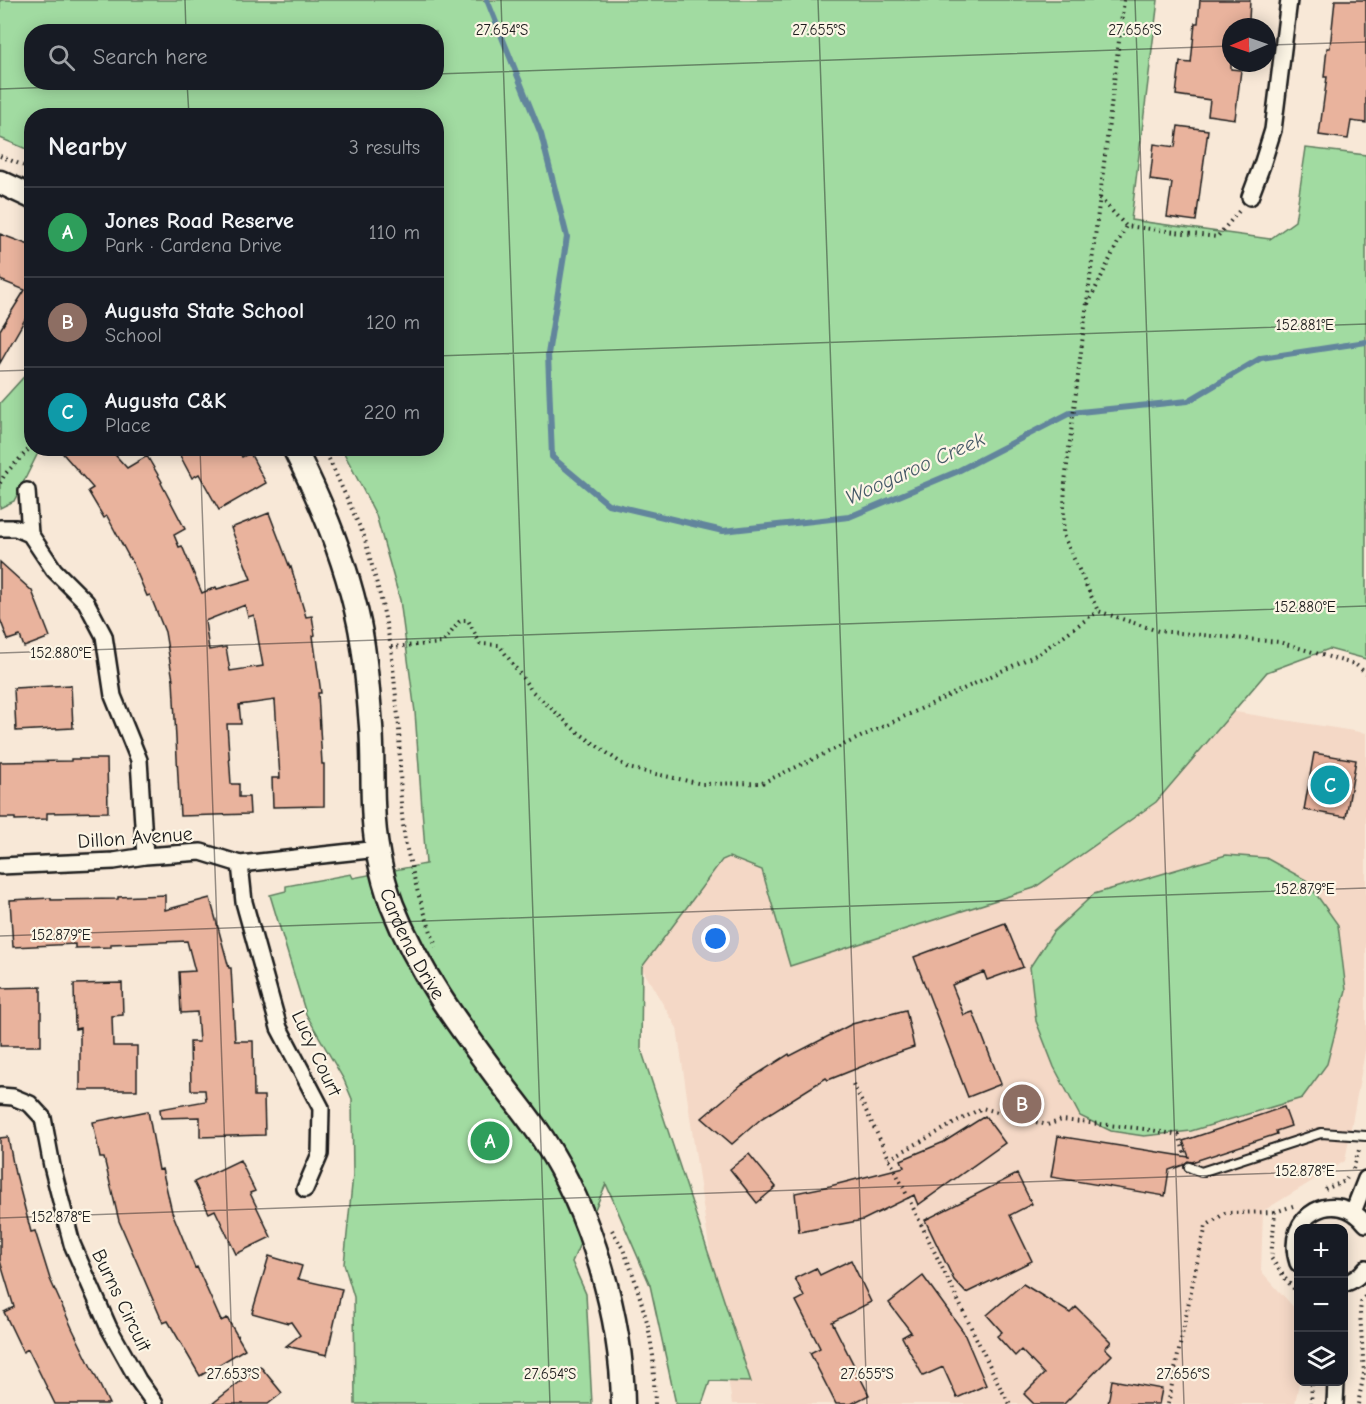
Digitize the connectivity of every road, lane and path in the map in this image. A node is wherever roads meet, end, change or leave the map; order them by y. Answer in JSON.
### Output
{"nodes":[{"id":1,"x":1124,"y":0,"type":"edge"},
{"id":2,"x":1289,"y":0,"type":"edge"},
{"id":3,"x":0,"y":156,"type":"edge"},
{"id":4,"x":24,"y":166,"type":"edge"},
{"id":5,"x":0,"y":182,"type":"edge"},
{"id":6,"x":24,"y":193,"type":"edge"},
{"id":7,"x":1100,"y":198,"type":"junction"},
{"id":8,"x":1250,"y":198,"type":"joint"},
{"id":9,"x":1126,"y":226,"type":"junction"},
{"id":10,"x":1085,"y":309,"type":"junction"},
{"id":11,"x":24,"y":454,"type":"edge"},
{"id":12,"x":298,"y":456,"type":"edge"},
{"id":13,"x":328,"y":456,"type":"edge"},
{"id":14,"x":0,"y":483,"type":"edge"},
{"id":15,"x":27,"y":492,"type":"dead end"},
{"id":16,"x":0,"y":528,"type":"edge"},
{"id":17,"x":30,"y":534,"type":"junction"},
{"id":18,"x":1098,"y":611,"type":"junction"},
{"id":19,"x":391,"y":647,"type":"junction"},
{"id":20,"x":1366,"y":673,"type":"edge"},
{"id":21,"x":378,"y":849,"type":"junction"},
{"id":22,"x":145,"y":856,"type":"junction"},
{"id":23,"x":240,"y":864,"type":"junction"},
{"id":24,"x":0,"y":866,"type":"edge"},
{"id":25,"x":440,"y":955,"type":"dead end"},
{"id":26,"x":853,"y":1084,"type":"dead end"},
{"id":27,"x":0,"y":1096,"type":"edge"},
{"id":28,"x":1366,"y":1136,"type":"edge"},
{"id":29,"x":889,"y":1159,"type":"junction"},
{"id":30,"x":1189,"y":1167,"type":"joint"},
{"id":31,"x":1366,"y":1179,"type":"edge"},
{"id":32,"x":305,"y":1189,"type":"dead end"},
{"id":33,"x":1275,"y":1212,"type":"dead end"},
{"id":34,"x":1353,"y":1212,"type":"junction"},
{"id":35,"x":606,"y":1222,"type":"dead end"},
{"id":36,"x":1301,"y":1224,"type":"edge"},
{"id":37,"x":1366,"y":1224,"type":"edge"},
{"id":38,"x":1366,"y":1268,"type":"edge"},
{"id":39,"x":1348,"y":1283,"type":"edge"},
{"id":40,"x":1366,"y":1295,"type":"edge"},
{"id":41,"x":1312,"y":1386,"type":"edge"},
{"id":42,"x":1336,"y":1386,"type":"edge"},
{"id":43,"x":155,"y":1404,"type":"edge"},
{"id":44,"x":623,"y":1404,"type":"edge"},
{"id":45,"x":655,"y":1404,"type":"edge"},
{"id":46,"x":1010,"y":1404,"type":"edge"},
{"id":47,"x":1168,"y":1404,"type":"edge"},
{"id":48,"x":1311,"y":1404,"type":"edge"},
{"id":49,"x":1335,"y":1404,"type":"edge"},
{"id":50,"x":1358,"y":1404,"type":"edge"}],
"edges":[{"from":1,"to":7,"type":"path"},
{"from":2,"to":8,"type":"street"},
{"from":3,"to":4,"type":"path"},
{"from":5,"to":6,"type":"street"},
{"from":7,"to":9,"type":"path"},
{"from":7,"to":10,"type":"path"},
{"from":8,"to":9,"type":"path"},
{"from":9,"to":10,"type":"path"},
{"from":10,"to":18,"type":"path"},
{"from":11,"to":14,"type":"path"},
{"from":12,"to":21,"type":"street","name":"Cardena Drive"},
{"from":13,"to":19,"type":"path"},
{"from":15,"to":17,"type":"street"},
{"from":16,"to":17,"type":"street"},
{"from":17,"to":22,"type":"street"},
{"from":18,"to":19,"type":"path"},
{"from":18,"to":20,"type":"path"},
{"from":19,"to":25,"type":"path"},
{"from":21,"to":23,"type":"street","name":"Dillon Avenue"},
{"from":21,"to":44,"type":"street","name":"Cardena Drive"},
{"from":22,"to":23,"type":"street","name":"Dillon Avenue"},
{"from":22,"to":24,"type":"street","name":"Dillon Avenue"},
{"from":23,"to":32,"type":"street","name":"Lucy Court"},
{"from":26,"to":29,"type":"path"},
{"from":27,"to":43,"type":"street","name":"Burns Circuit"},
{"from":28,"to":30,"type":"lane"},
{"from":29,"to":30,"type":"path"},
{"from":29,"to":46,"type":"path"},
{"from":31,"to":34,"type":"street"},
{"from":33,"to":47,"type":"path"},
{"from":34,"to":36,"type":"street"},
{"from":34,"to":37,"type":"street"},
{"from":35,"to":45,"type":"path"},
{"from":38,"to":39,"type":"street"},
{"from":40,"to":50,"type":"path"},
{"from":41,"to":48,"type":"path"},
{"from":42,"to":49,"type":"street"}]}
